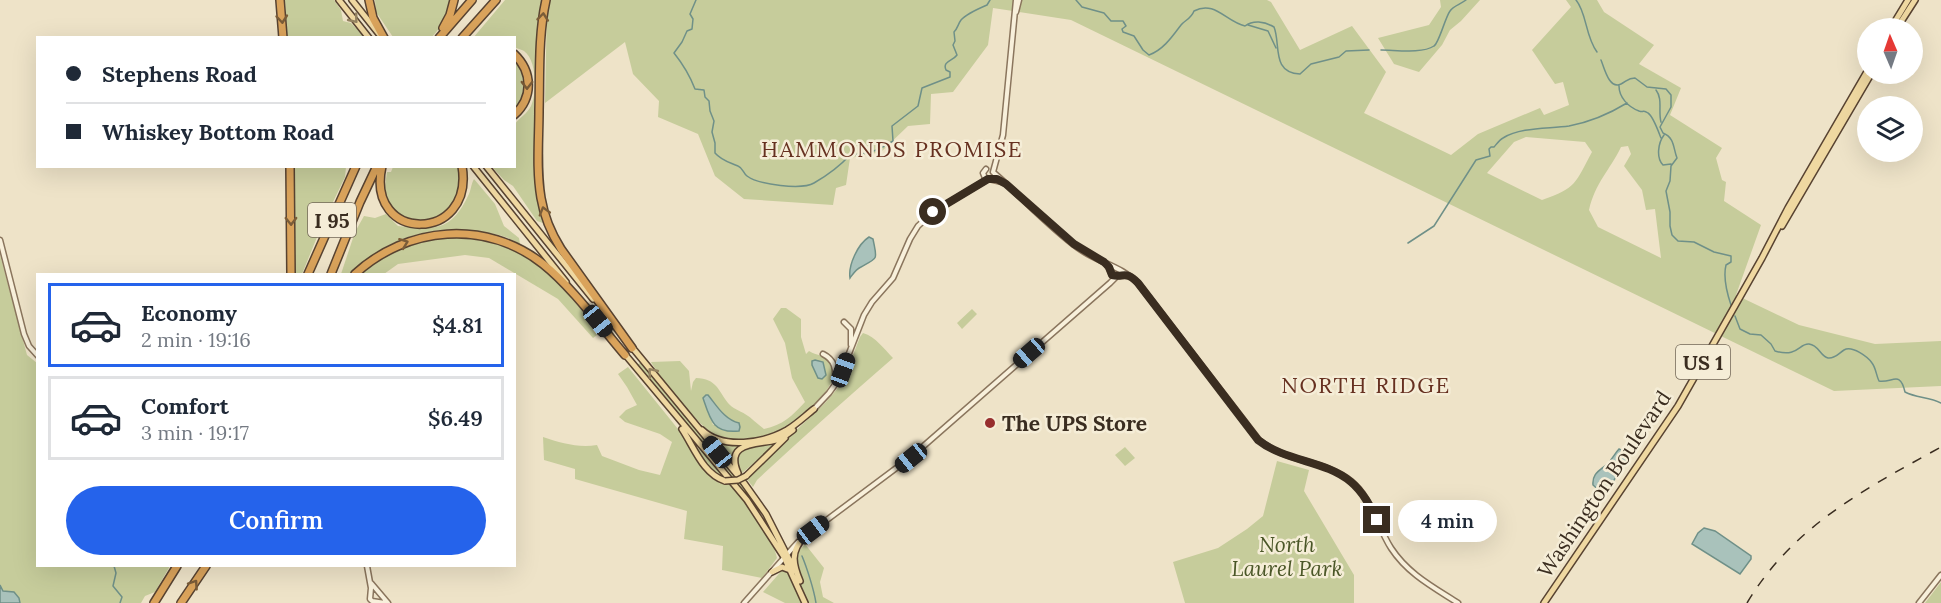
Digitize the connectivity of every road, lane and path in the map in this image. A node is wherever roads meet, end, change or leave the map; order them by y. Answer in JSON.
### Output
{"nodes":[{"id":1,"x":280,"y":0,"type":"edge"},
{"id":2,"x":339,"y":0,"type":"edge"},
{"id":3,"x":352,"y":0,"type":"edge"},
{"id":4,"x":369,"y":0,"type":"edge"},
{"id":5,"x":454,"y":0,"type":"edge"},
{"id":6,"x":472,"y":0,"type":"edge"},
{"id":7,"x":496,"y":0,"type":"edge"},
{"id":8,"x":546,"y":0,"type":"edge"},
{"id":9,"x":1017,"y":0,"type":"edge"},
{"id":10,"x":1908,"y":0,"type":"edge"},
{"id":11,"x":1915,"y":0,"type":"edge"},
{"id":12,"x":1897,"y":18,"type":"edge"},
{"id":13,"x":1903,"y":18,"type":"edge"},
{"id":14,"x":283,"y":36,"type":"edge"},
{"id":15,"x":367,"y":36,"type":"edge"},
{"id":16,"x":381,"y":36,"type":"edge"},
{"id":17,"x":382,"y":36,"type":"edge"},
{"id":18,"x":439,"y":36,"type":"edge"},
{"id":19,"x":440,"y":36,"type":"edge"},
{"id":20,"x":464,"y":36,"type":"edge"},
{"id":21,"x":516,"y":56,"type":"edge"},
{"id":22,"x":1860,"y":84,"type":"edge"},
{"id":23,"x":1865,"y":84,"type":"edge"},
{"id":24,"x":516,"y":113,"type":"edge"},
{"id":25,"x":996,"y":159,"type":"junction"},
{"id":26,"x":290,"y":168,"type":"edge"},
{"id":27,"x":355,"y":168,"type":"edge"},
{"id":28,"x":376,"y":168,"type":"edge"},
{"id":29,"x":382,"y":168,"type":"edge"},
{"id":30,"x":462,"y":168,"type":"edge"},
{"id":31,"x":475,"y":168,"type":"edge"},
{"id":32,"x":488,"y":168,"type":"edge"},
{"id":33,"x":986,"y":169,"type":"junction"},
{"id":34,"x":993,"y":172,"type":"junction"},
{"id":35,"x":987,"y":178,"type":"junction"},
{"id":36,"x":1006,"y":184,"type":"junction"},
{"id":37,"x":0,"y":240,"type":"edge"},
{"id":38,"x":1762,"y":258,"type":"junction"},
{"id":39,"x":1104,"y":262,"type":"junction"},
{"id":40,"x":1117,"y":267,"type":"junction"},
{"id":41,"x":1110,"y":272,"type":"junction"},
{"id":42,"x":291,"y":273,"type":"edge"},
{"id":43,"x":308,"y":273,"type":"edge"},
{"id":44,"x":331,"y":273,"type":"edge"},
{"id":45,"x":356,"y":273,"type":"edge"},
{"id":46,"x":1117,"y":275,"type":"junction"},
{"id":47,"x":1132,"y":278,"type":"junction"},
{"id":48,"x":1105,"y":287,"type":"junction"},
{"id":49,"x":844,"y":322,"type":"dead end"},
{"id":50,"x":632,"y":348,"type":"junction"},
{"id":51,"x":850,"y":350,"type":"junction"},
{"id":52,"x":36,"y":354,"type":"edge"},
{"id":53,"x":823,"y":354,"type":"dead end"},
{"id":54,"x":626,"y":355,"type":"junction"},
{"id":55,"x":835,"y":386,"type":"junction"},
{"id":56,"x":671,"y":396,"type":"junction"},
{"id":57,"x":664,"y":403,"type":"junction"},
{"id":58,"x":814,"y":409,"type":"junction"},
{"id":59,"x":797,"y":427,"type":"junction"},
{"id":60,"x":745,"y":479,"type":"junction"},
{"id":61,"x":804,"y":537,"type":"junction"},
{"id":62,"x":782,"y":542,"type":"junction"},
{"id":63,"x":785,"y":555,"type":"junction"},
{"id":64,"x":176,"y":567,"type":"edge"},
{"id":65,"x":205,"y":567,"type":"edge"},
{"id":66,"x":367,"y":567,"type":"edge"},
{"id":67,"x":791,"y":570,"type":"junction"},
{"id":68,"x":772,"y":572,"type":"junction"},
{"id":69,"x":1941,"y":575,"type":"edge"},
{"id":70,"x":370,"y":581,"type":"junction"},
{"id":71,"x":800,"y":583,"type":"junction"},
{"id":72,"x":369,"y":593,"type":"junction"},
{"id":73,"x":379,"y":593,"type":"junction"},
{"id":74,"x":376,"y":602,"type":"junction"},
{"id":75,"x":154,"y":603,"type":"edge"},
{"id":76,"x":181,"y":603,"type":"edge"},
{"id":77,"x":386,"y":603,"type":"edge"},
{"id":78,"x":744,"y":603,"type":"edge"},
{"id":79,"x":806,"y":603,"type":"edge"},
{"id":80,"x":1458,"y":603,"type":"edge"},
{"id":81,"x":1544,"y":603,"type":"edge"},
{"id":82,"x":1919,"y":603,"type":"edge"}],
"edges":[{"from":1,"to":14,"type":"highway","one_way":true},
{"from":2,"to":15,"type":"main road","one_way":true},
{"from":3,"to":16,"type":"main road"},
{"from":4,"to":17,"type":"highway"},
{"from":5,"to":18,"type":"highway"},
{"from":6,"to":19,"type":"highway"},
{"from":7,"to":20,"type":"highway"},
{"from":50,"to":8,"type":"highway","one_way":true},
{"from":9,"to":25,"type":"street"},
{"from":10,"to":12,"type":"main road"},
{"from":11,"to":13,"type":"main road"},
{"from":21,"to":24,"type":"highway","one_way":true},
{"from":22,"to":38,"type":"main road","name":"Washington Boulevard","number":"US 1"},
{"from":23,"to":38,"type":"main road","name":"Washington Boulevard","number":"US 1"},
{"from":25,"to":33,"type":"street"},
{"from":25,"to":34,"type":"street"},
{"from":26,"to":42,"type":"highway","one_way":true},
{"from":27,"to":43,"type":"highway","number":"I 95"},
{"from":28,"to":44,"type":"highway","number":"I 95"},
{"from":29,"to":30,"type":"highway"},
{"from":31,"to":54,"type":"main road"},
{"from":32,"to":50,"type":"main road"},
{"from":33,"to":34,"type":"street"},
{"from":33,"to":35,"type":"street"},
{"from":34,"to":35,"type":"street"},
{"from":34,"to":36,"type":"street"},
{"from":35,"to":36,"type":"street"},
{"from":35,"to":51,"type":"street"},
{"from":36,"to":39,"type":"street"},
{"from":37,"to":52,"type":"street"},
{"from":38,"to":81,"type":"main road","name":"Washington Boulevard","number":"US 1"},
{"from":39,"to":40,"type":"street"},
{"from":39,"to":41,"type":"street"},
{"from":40,"to":41,"type":"street"},
{"from":40,"to":46,"type":"street"},
{"from":40,"to":47,"type":"street"},
{"from":41,"to":46,"type":"street"},
{"from":41,"to":48,"type":"street"},
{"from":45,"to":54,"type":"highway","one_way":true},
{"from":46,"to":47,"type":"street"},
{"from":46,"to":48,"type":"street"},
{"from":47,"to":80,"type":"street"},
{"from":48,"to":61,"type":"street"},
{"from":49,"to":51,"type":"street"},
{"from":56,"to":50,"type":"main road","one_way":true},
{"from":51,"to":55,"type":"street"},
{"from":53,"to":55,"type":"street"},
{"from":54,"to":57,"type":"main road"},
{"from":55,"to":58,"type":"street"},
{"from":56,"to":58,"type":"main road"},
{"from":56,"to":60,"type":"main road"},
{"from":57,"to":60,"type":"main road","bridge":true},
{"from":57,"to":63,"type":"main road"},
{"from":58,"to":59,"type":"main road"},
{"from":59,"to":60,"type":"main road"},
{"from":59,"to":60,"type":"main road"},
{"from":60,"to":62,"type":"main road"},
{"from":61,"to":62,"type":"main road"},
{"from":61,"to":63,"type":"street"},
{"from":61,"to":71,"type":"main road"},
{"from":62,"to":63,"type":"main road"},
{"from":63,"to":67,"type":"main road"},
{"from":63,"to":68,"type":"street"},
{"from":63,"to":71,"type":"main road"},
{"from":64,"to":75,"type":"highway"},
{"from":76,"to":65,"type":"highway","one_way":true},
{"from":66,"to":70,"type":"street"},
{"from":67,"to":68,"type":"main road"},
{"from":67,"to":79,"type":"main road"},
{"from":68,"to":78,"type":"street"},
{"from":69,"to":82,"type":"street"},
{"from":70,"to":72,"type":"street"},
{"from":70,"to":73,"type":"street"},
{"from":71,"to":79,"type":"main road"},
{"from":72,"to":73,"type":"street"},
{"from":72,"to":74,"type":"street"},
{"from":73,"to":74,"type":"street"},
{"from":73,"to":77,"type":"street"},
{"from":74,"to":77,"type":"street"}]}
